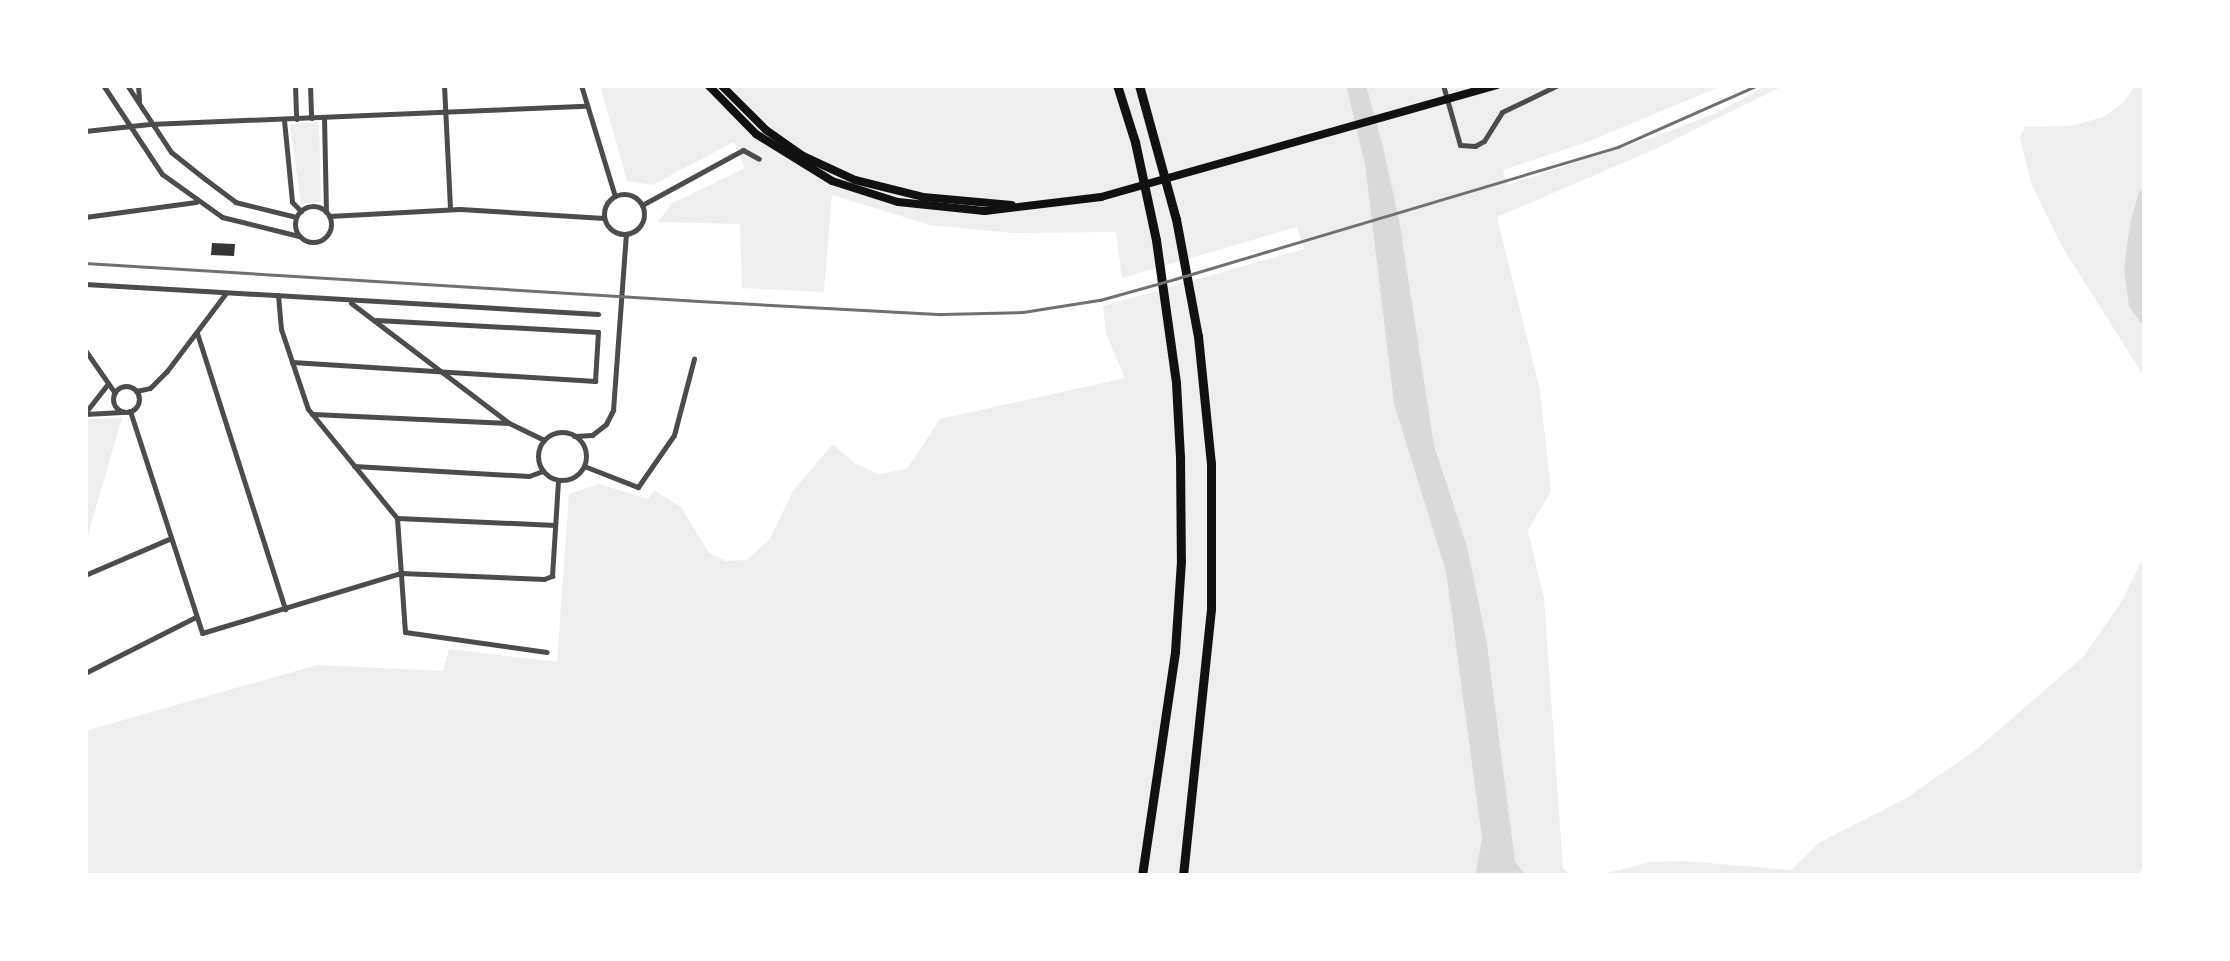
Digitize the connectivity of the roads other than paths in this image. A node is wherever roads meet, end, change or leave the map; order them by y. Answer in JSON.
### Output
{"nodes":[{"id":1,"x":103,"y":85,"type":"edge"},
{"id":2,"x":126,"y":85,"type":"edge"},
{"id":3,"x":138,"y":85,"type":"edge"},
{"id":4,"x":295,"y":85,"type":"edge"},
{"id":5,"x":310,"y":85,"type":"edge"},
{"id":6,"x":444,"y":85,"type":"edge"},
{"id":7,"x":581,"y":85,"type":"edge"},
{"id":8,"x":708,"y":85,"type":"edge"},
{"id":9,"x":721,"y":85,"type":"edge"},
{"id":10,"x":1116,"y":85,"type":"edge"},
{"id":11,"x":1139,"y":85,"type":"edge"},
{"id":12,"x":1443,"y":85,"type":"edge"},
{"id":13,"x":1498,"y":85,"type":"edge"},
{"id":14,"x":1556,"y":85,"type":"edge"},
{"id":15,"x":139,"y":104,"type":"junction"},
{"id":16,"x":586,"y":106,"type":"junction"},
{"id":17,"x":446,"y":110,"type":"junction"},
{"id":18,"x":324,"y":117,"type":"junction"},
{"id":19,"x":311,"y":118,"type":"junction"},
{"id":20,"x":296,"y":119,"type":"junction"},
{"id":21,"x":284,"y":120,"type":"junction"},
{"id":22,"x":150,"y":124,"type":"junction"},
{"id":23,"x":129,"y":126,"type":"junction"},
{"id":24,"x":85,"y":131,"type":"edge"},
{"id":25,"x":759,"y":159,"type":"dead end"},
{"id":26,"x":616,"y":196,"type":"junction"},
{"id":27,"x":198,"y":202,"type":"junction"},
{"id":28,"x":642,"y":205,"type":"junction"},
{"id":29,"x":1029,"y":206,"type":"junction"},
{"id":30,"x":450,"y":209,"type":"junction"},
{"id":31,"x":299,"y":214,"type":"junction"},
{"id":32,"x":328,"y":214,"type":"junction"},
{"id":33,"x":85,"y":217,"type":"edge"},
{"id":34,"x":604,"y":218,"type":"junction"},
{"id":35,"x":626,"y":234,"type":"junction"},
{"id":36,"x":299,"y":236,"type":"junction"},
{"id":37,"x":85,"y":284,"type":"edge"},
{"id":38,"x":226,"y":293,"type":"junction"},
{"id":39,"x":278,"y":296,"type":"junction"},
{"id":40,"x":349,"y":301,"type":"junction"},
{"id":41,"x":598,"y":314,"type":"dead end"},
{"id":42,"x":376,"y":320,"type":"junction"},
{"id":43,"x":196,"y":333,"type":"junction"},
{"id":44,"x":85,"y":350,"type":"edge"},
{"id":45,"x":694,"y":358,"type":"dead end"},
{"id":46,"x":292,"y":362,"type":"junction"},
{"id":47,"x":447,"y":372,"type":"junction"},
{"id":48,"x":108,"y":384,"type":"junction"},
{"id":49,"x":136,"y":391,"type":"junction"},
{"id":50,"x":115,"y":393,"type":"junction"},
{"id":51,"x":127,"y":412,"type":"junction"},
{"id":52,"x":85,"y":413,"type":"edge"},
{"id":53,"x":312,"y":414,"type":"junction"},
{"id":54,"x":509,"y":423,"type":"junction"},
{"id":55,"x":574,"y":436,"type":"junction"},
{"id":56,"x":544,"y":440,"type":"junction"},
{"id":57,"x":354,"y":466,"type":"junction"},
{"id":58,"x":584,"y":466,"type":"junction"},
{"id":59,"x":542,"y":472,"type":"junction"},
{"id":60,"x":558,"y":480,"type":"junction"},
{"id":61,"x":396,"y":518,"type":"junction"},
{"id":62,"x":555,"y":525,"type":"junction"},
{"id":63,"x":169,"y":539,"type":"junction"},
{"id":64,"x":401,"y":574,"type":"junction"},
{"id":65,"x":85,"y":575,"type":"edge"},
{"id":66,"x":285,"y":609,"type":"junction"},
{"id":67,"x":196,"y":617,"type":"junction"},
{"id":68,"x":547,"y":652,"type":"dead end"},
{"id":69,"x":85,"y":673,"type":"edge"},
{"id":70,"x":1142,"y":876,"type":"edge"},
{"id":71,"x":1182,"y":876,"type":"edge"}],
"edges":[{"from":1,"to":23,"type":"street"},
{"from":2,"to":15,"type":"street"},
{"from":3,"to":15,"type":"street"},
{"from":4,"to":20,"type":"street"},
{"from":5,"to":19,"type":"street"},
{"from":6,"to":17,"type":"street"},
{"from":7,"to":16,"type":"street"},
{"from":8,"to":29,"type":"highway"},
{"from":9,"to":29,"type":"highway"},
{"from":10,"to":70,"type":"highway"},
{"from":11,"to":71,"type":"highway"},
{"from":12,"to":14,"type":"street"},
{"from":13,"to":29,"type":"highway"},
{"from":15,"to":22,"type":"street"},
{"from":16,"to":17,"type":"street"},
{"from":16,"to":26,"type":"street"},
{"from":17,"to":18,"type":"street"},
{"from":17,"to":30,"type":"street"},
{"from":18,"to":19,"type":"street"},
{"from":18,"to":32,"type":"street"},
{"from":19,"to":20,"type":"street"},
{"from":20,"to":21,"type":"street"},
{"from":21,"to":22,"type":"street"},
{"from":21,"to":31,"type":"street"},
{"from":22,"to":23,"type":"street"},
{"from":22,"to":31,"type":"street"},
{"from":23,"to":24,"type":"street"},
{"from":23,"to":27,"type":"street"},
{"from":25,"to":28,"type":"street"},
{"from":26,"to":28,"type":"street"},
{"from":26,"to":34,"type":"street"},
{"from":27,"to":33,"type":"street"},
{"from":27,"to":36,"type":"street"},
{"from":28,"to":35,"type":"street"},
{"from":30,"to":32,"type":"street"},
{"from":30,"to":34,"type":"street"},
{"from":31,"to":32,"type":"street"},
{"from":31,"to":36,"type":"street"},
{"from":32,"to":36,"type":"street"},
{"from":34,"to":35,"type":"street"},
{"from":35,"to":55,"type":"street"},
{"from":37,"to":38,"type":"street"},
{"from":38,"to":39,"type":"street"},
{"from":38,"to":43,"type":"street"},
{"from":39,"to":40,"type":"street"},
{"from":39,"to":46,"type":"street"},
{"from":40,"to":41,"type":"street"},
{"from":40,"to":42,"type":"street"},
{"from":42,"to":47,"type":"street"},
{"from":42,"to":47,"type":"street"},
{"from":43,"to":49,"type":"street"},
{"from":43,"to":66,"type":"street"},
{"from":44,"to":48,"type":"street"},
{"from":45,"to":58,"type":"street"},
{"from":46,"to":47,"type":"street"},
{"from":46,"to":53,"type":"street"},
{"from":47,"to":54,"type":"street"},
{"from":48,"to":50,"type":"street"},
{"from":48,"to":52,"type":"street"},
{"from":49,"to":50,"type":"street"},
{"from":49,"to":51,"type":"street"},
{"from":50,"to":51,"type":"street"},
{"from":51,"to":52,"type":"street"},
{"from":51,"to":63,"type":"street"},
{"from":53,"to":54,"type":"street"},
{"from":53,"to":57,"type":"street"},
{"from":54,"to":56,"type":"street"},
{"from":55,"to":56,"type":"street"},
{"from":55,"to":58,"type":"street"},
{"from":56,"to":59,"type":"street"},
{"from":57,"to":59,"type":"street"},
{"from":57,"to":61,"type":"street"},
{"from":58,"to":60,"type":"street"},
{"from":59,"to":60,"type":"street"},
{"from":60,"to":62,"type":"street"},
{"from":61,"to":62,"type":"street"},
{"from":61,"to":64,"type":"street"},
{"from":62,"to":64,"type":"street"},
{"from":63,"to":65,"type":"street"},
{"from":63,"to":67,"type":"street"},
{"from":64,"to":66,"type":"street"},
{"from":64,"to":68,"type":"street"},
{"from":66,"to":67,"type":"street"},
{"from":67,"to":69,"type":"street"}]}
